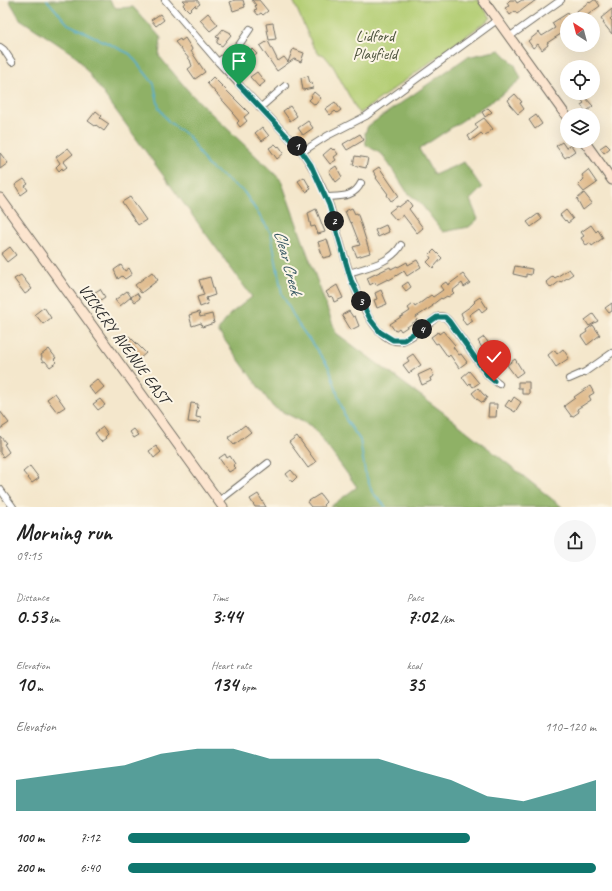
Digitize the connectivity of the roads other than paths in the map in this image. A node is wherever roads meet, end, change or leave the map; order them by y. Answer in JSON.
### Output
{"nodes":[{"id":1,"x":165,"y":0,"type":"edge"},
{"id":2,"x":483,"y":0,"type":"edge"},
{"id":3,"x":561,"y":0,"type":"edge"},
{"id":4,"x":497,"y":20,"type":"junction"},
{"id":5,"x":250,"y":29,"type":"dead end"},
{"id":6,"x":509,"y":37,"type":"junction"},
{"id":7,"x":0,"y":47,"type":"edge"},
{"id":8,"x":12,"y":62,"type":"dead end"},
{"id":9,"x":218,"y":62,"type":"junction"},
{"id":10,"x":285,"y":86,"type":"dead end"},
{"id":11,"x":260,"y":108,"type":"junction"},
{"id":12,"x":560,"y":108,"type":"edge"},
{"id":13,"x":589,"y":148,"type":"edge"},
{"id":14,"x":302,"y":152,"type":"junction"},
{"id":15,"x":612,"y":180,"type":"edge"},
{"id":16,"x":361,"y":183,"type":"dead end"},
{"id":17,"x":326,"y":197,"type":"junction"},
{"id":18,"x":0,"y":198,"type":"edge"},
{"id":19,"x":401,"y":245,"type":"dead end"},
{"id":20,"x":349,"y":273,"type":"junction"},
{"id":21,"x":612,"y":353,"type":"edge"},
{"id":22,"x":569,"y":378,"type":"dead end"},
{"id":23,"x":499,"y":384,"type":"dead end"},
{"id":24,"x":268,"y":463,"type":"dead end"},
{"id":25,"x":0,"y":489,"type":"edge"},
{"id":26,"x":221,"y":504,"type":"edge"},
{"id":27,"x":13,"y":507,"type":"edge"}],
"edges":[{"from":1,"to":9,"type":"street"},
{"from":2,"to":4,"type":"street"},
{"from":3,"to":6,"type":"street"},
{"from":4,"to":6,"type":"street"},
{"from":4,"to":14,"type":"street"},
{"from":5,"to":9,"type":"street"},
{"from":6,"to":12,"type":"street"},
{"from":7,"to":8,"type":"street"},
{"from":9,"to":11,"type":"street"},
{"from":10,"to":11,"type":"street"},
{"from":11,"to":14,"type":"street"},
{"from":13,"to":15,"type":"street"},
{"from":14,"to":17,"type":"street"},
{"from":16,"to":17,"type":"street"},
{"from":17,"to":20,"type":"street"},
{"from":18,"to":26,"type":"street","name":"VICKERY AVENUE EAST"},
{"from":19,"to":20,"type":"street"},
{"from":20,"to":23,"type":"street"},
{"from":21,"to":22,"type":"street"},
{"from":24,"to":26,"type":"street"},
{"from":25,"to":27,"type":"street"}]}
